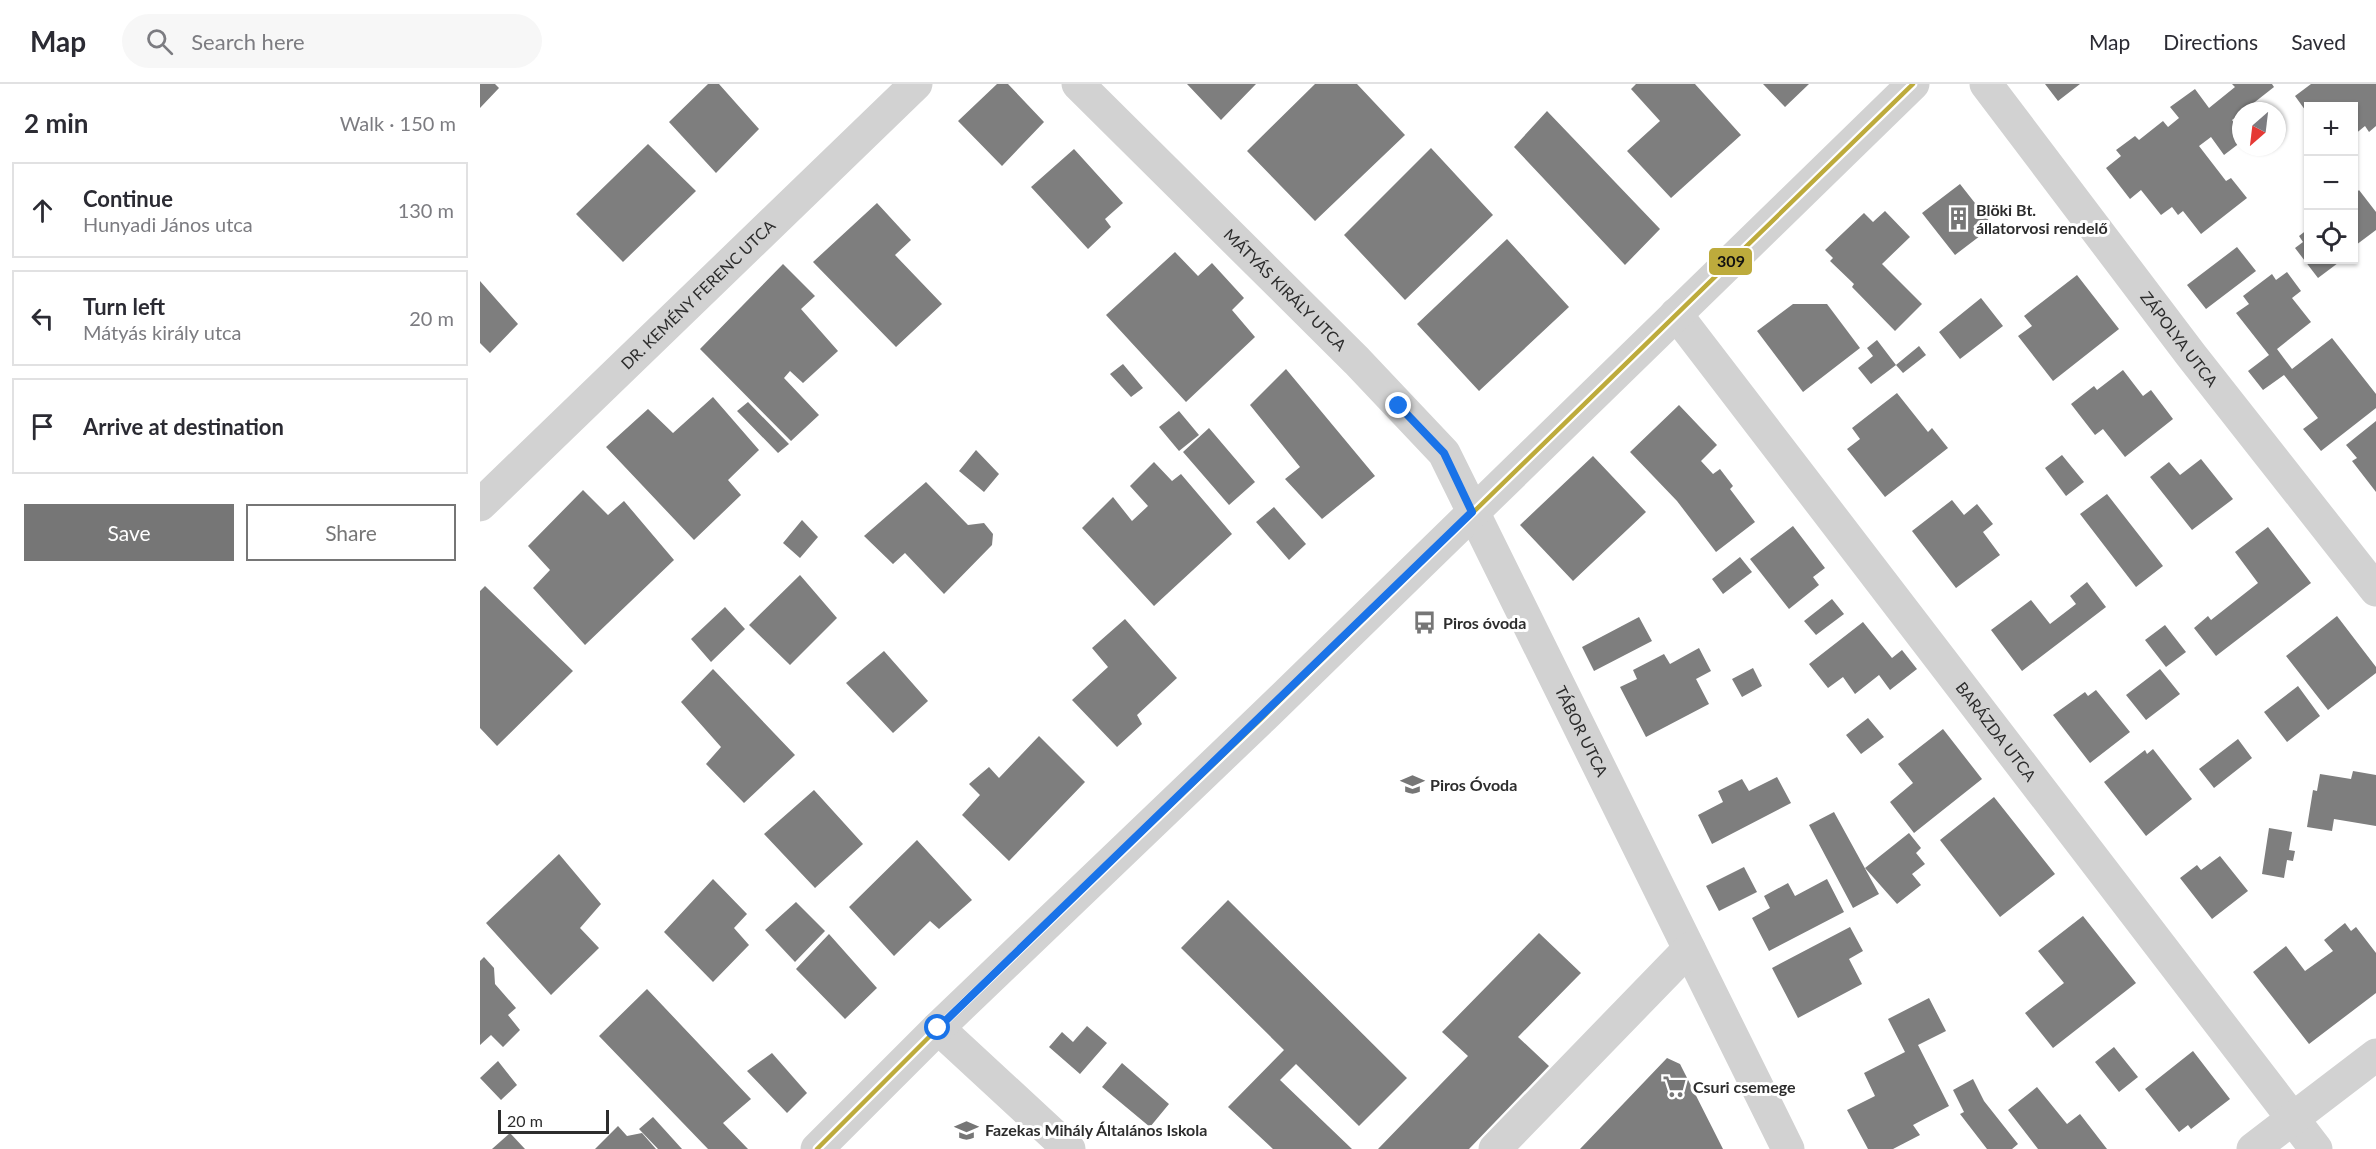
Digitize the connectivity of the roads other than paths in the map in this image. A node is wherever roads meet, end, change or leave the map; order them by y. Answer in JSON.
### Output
{"nodes":[{"id":1,"x":916,"y":84,"type":"edge"},
{"id":2,"x":1078,"y":84,"type":"edge"},
{"id":3,"x":1913,"y":84,"type":"edge"},
{"id":4,"x":1986,"y":84,"type":"edge"},
{"id":5,"x":1676,"y":314,"type":"junction"},
{"id":6,"x":480,"y":505,"type":"edge"},
{"id":7,"x":1472,"y":512,"type":"junction"},
{"id":8,"x":2376,"y":590,"type":"edge"},
{"id":9,"x":1689,"y":949,"type":"junction"},
{"id":10,"x":938,"y":1028,"type":"junction"},
{"id":11,"x":2376,"y":1055,"type":"edge"},
{"id":12,"x":2293,"y":1119,"type":"junction"},
{"id":13,"x":817,"y":1149,"type":"edge"},
{"id":14,"x":1068,"y":1149,"type":"edge"},
{"id":15,"x":1495,"y":1149,"type":"edge"},
{"id":16,"x":1788,"y":1149,"type":"edge"},
{"id":17,"x":2253,"y":1149,"type":"edge"},
{"id":18,"x":2316,"y":1149,"type":"edge"}],
"edges":[{"from":1,"to":6,"type":"street","name":"DR. KEMÉNY FERENC UTCA"},
{"from":2,"to":7,"type":"street","name":"MÁTYÁS KIRÁLY UTCA"},
{"from":3,"to":5,"type":"street"},
{"from":4,"to":8,"type":"street","name":"ZÁPOLYA UTCA"},
{"from":5,"to":7,"type":"street"},
{"from":5,"to":12,"type":"street","name":"BARÁZDA UTCA"},
{"from":7,"to":9,"type":"street","name":"TÁBOR UTCA"},
{"from":7,"to":10,"type":"street"},
{"from":9,"to":15,"type":"street"},
{"from":9,"to":16,"type":"street","name":"TÁBOR UTCA"},
{"from":10,"to":13,"type":"street"},
{"from":10,"to":14,"type":"street"},
{"from":11,"to":12,"type":"street"},
{"from":12,"to":17,"type":"street"},
{"from":12,"to":18,"type":"street","name":"BARÁZDA UTCA"}]}
